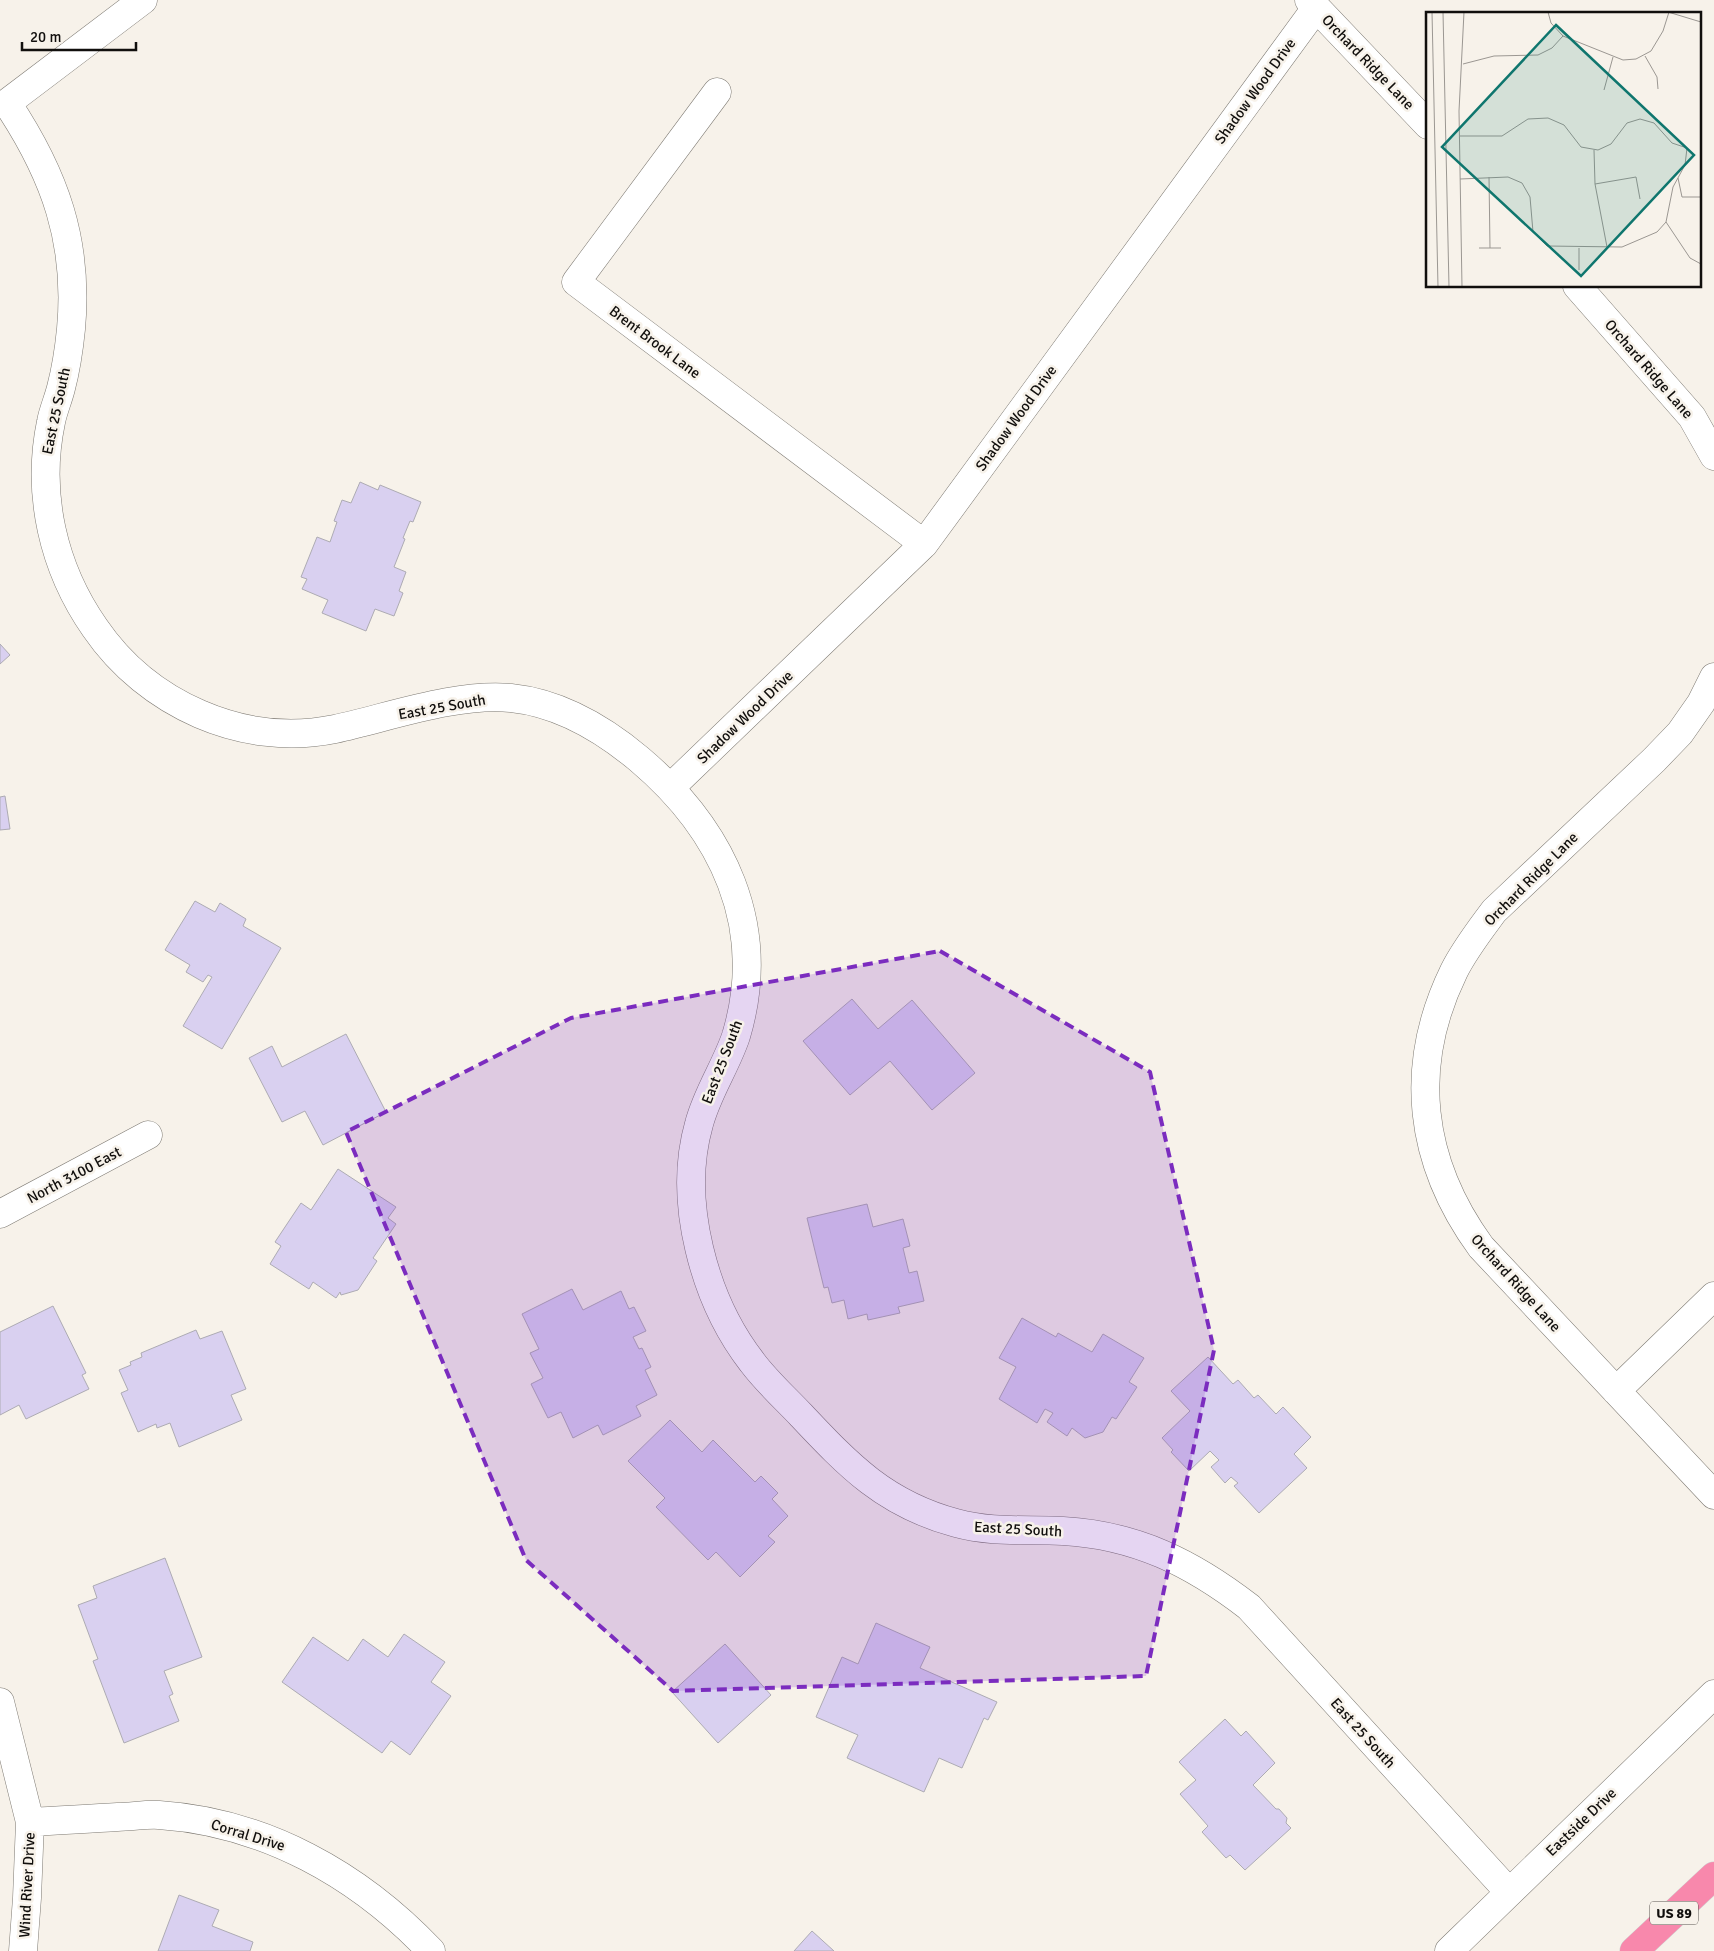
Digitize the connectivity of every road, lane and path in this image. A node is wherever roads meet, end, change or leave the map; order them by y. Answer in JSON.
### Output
{"nodes":[{"id":1,"x":142,"y":0,"type":"edge"},
{"id":2,"x":1312,"y":4,"type":"edge"},
{"id":3,"x":717,"y":92,"type":"dead end"},
{"id":4,"x":1426,"y":122,"type":"edge"},
{"id":5,"x":1579,"y":288,"type":"edge"},
{"id":6,"x":1714,"y":456,"type":"edge"},
{"id":7,"x":924,"y":544,"type":"junction"},
{"id":8,"x":1714,"y":676,"type":"edge"},
{"id":9,"x":670,"y":788,"type":"junction"},
{"id":10,"x":148,"y":1135,"type":"dead end"},
{"id":11,"x":0,"y":1214,"type":"edge"},
{"id":12,"x":1714,"y":1296,"type":"edge"},
{"id":13,"x":1616,"y":1391,"type":"junction"},
{"id":14,"x":1714,"y":1494,"type":"edge"},
{"id":15,"x":1714,"y":1694,"type":"edge"},
{"id":16,"x":0,"y":1702,"type":"edge"},
{"id":17,"x":30,"y":1822,"type":"junction"},
{"id":18,"x":1714,"y":1876,"type":"edge"},
{"id":19,"x":1510,"y":1892,"type":"junction"},
{"id":20,"x":23,"y":1951,"type":"edge"},
{"id":21,"x":431,"y":1951,"type":"edge"},
{"id":22,"x":1449,"y":1951,"type":"edge"},
{"id":23,"x":1634,"y":1951,"type":"edge"}],
"edges":[{"from":1,"to":9,"type":"street","name":"East 25 South"},
{"from":2,"to":4,"type":"street","name":"Orchard Ridge Lane"},
{"from":2,"to":7,"type":"street","name":"Shadow Wood Drive"},
{"from":3,"to":7,"type":"street","name":"Brent Brook Lane"},
{"from":5,"to":6,"type":"street","name":"Orchard Ridge Lane"},
{"from":7,"to":9,"type":"street","name":"Shadow Wood Drive"},
{"from":8,"to":13,"type":"street","name":"Orchard Ridge Lane"},
{"from":9,"to":19,"type":"street","name":"East 25 South"},
{"from":10,"to":11,"type":"street","name":"North 3100 East"},
{"from":12,"to":13,"type":"street"},
{"from":13,"to":14,"type":"street","name":"Orchard Ridge Lane"},
{"from":15,"to":19,"type":"street","name":"Eastside Drive"},
{"from":16,"to":17,"type":"street","name":"Wind River Drive"},
{"from":17,"to":20,"type":"street","name":"Wind River Drive"},
{"from":17,"to":21,"type":"street","name":"Corral Drive"},
{"from":18,"to":23,"type":"highway","number":"US 89"},
{"from":19,"to":22,"type":"street","name":"Eastside Drive"}]}
